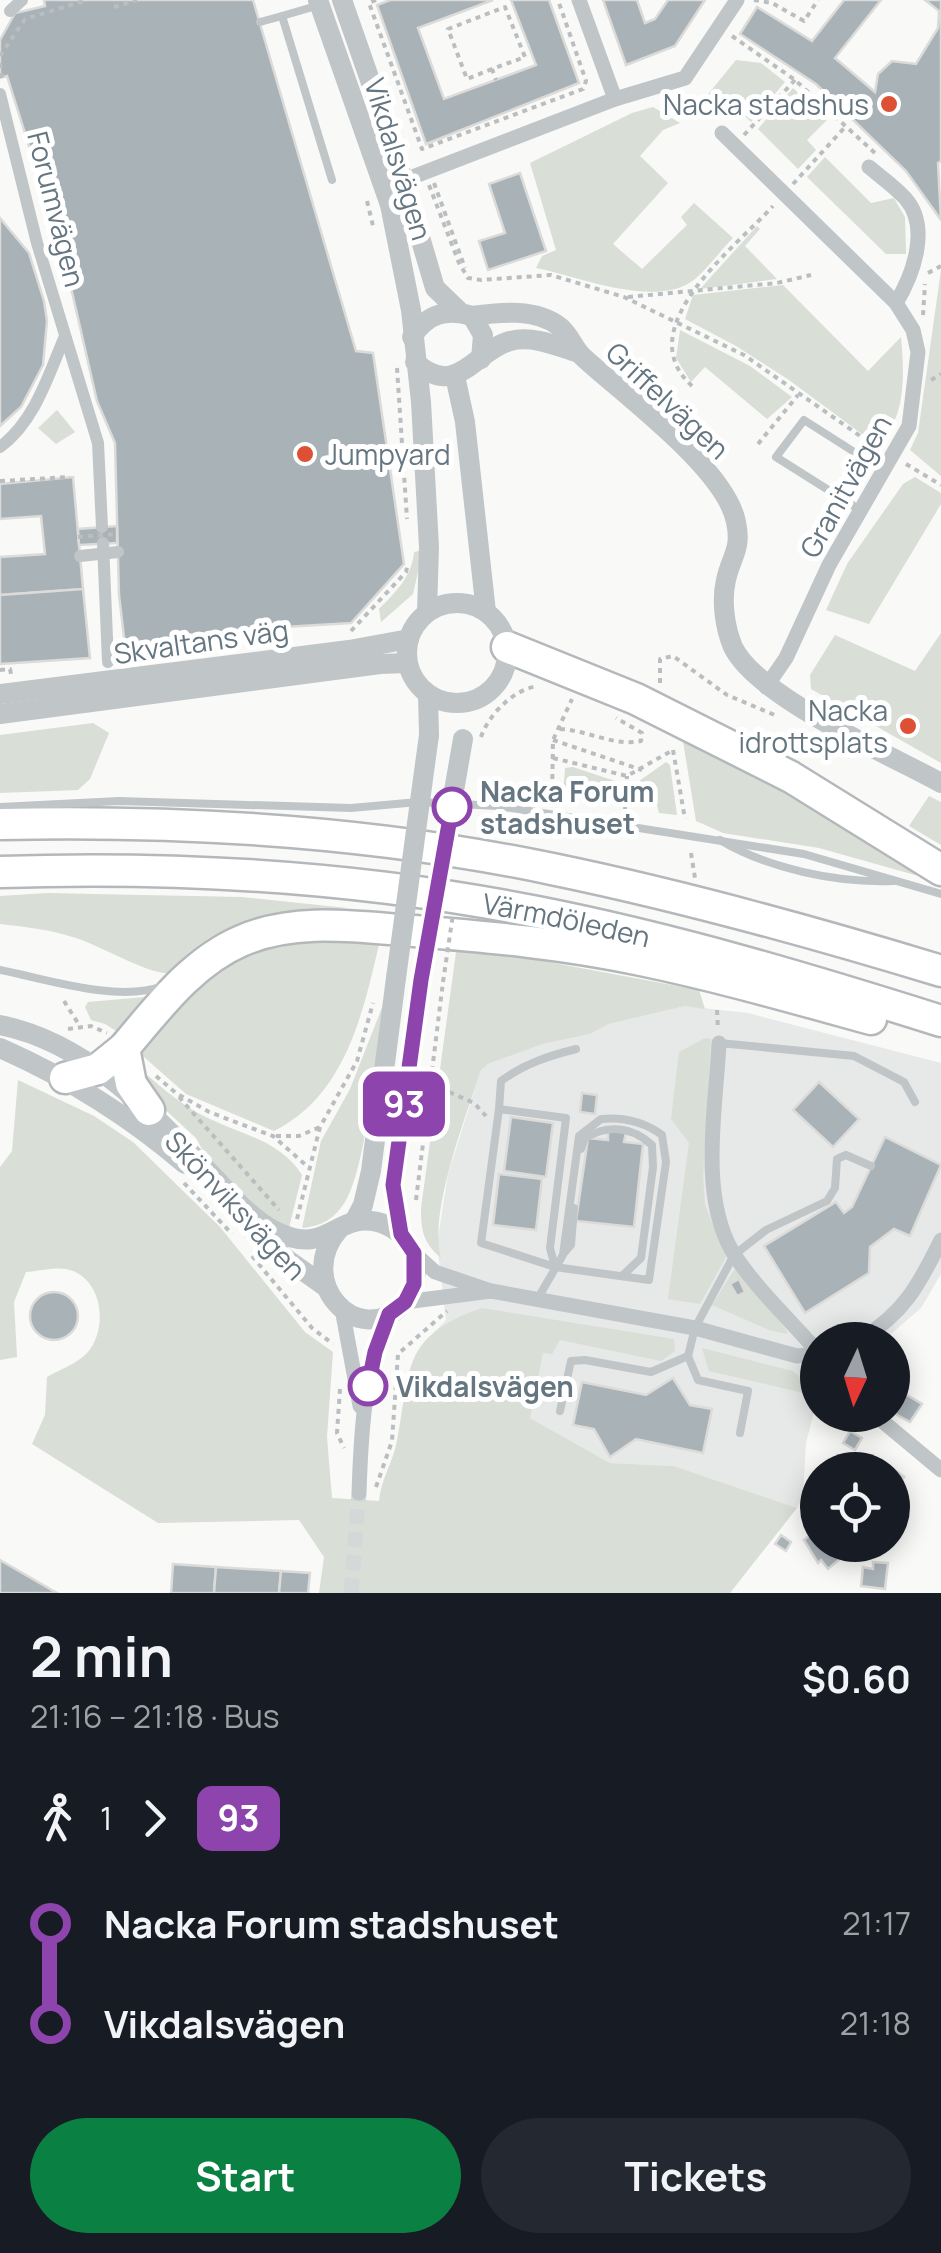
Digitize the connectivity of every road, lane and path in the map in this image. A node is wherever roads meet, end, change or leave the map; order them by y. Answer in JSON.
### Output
{"nodes":[{"id":1,"x":22,"y":0,"type":"edge"},
{"id":2,"x":87,"y":0,"type":"edge"},
{"id":3,"x":137,"y":0,"type":"edge"},
{"id":4,"x":342,"y":0,"type":"edge"},
{"id":5,"x":376,"y":0,"type":"edge"},
{"id":6,"x":558,"y":0,"type":"edge"},
{"id":7,"x":579,"y":0,"type":"edge"},
{"id":8,"x":753,"y":0,"type":"edge"},
{"id":9,"x":818,"y":0,"type":"edge"},
{"id":10,"x":319,"y":2,"type":"edge"},
{"id":11,"x":368,"y":2,"type":"edge"},
{"id":12,"x":741,"y":6,"type":"edge"},
{"id":13,"x":114,"y":7,"type":"dead end"},
{"id":14,"x":10,"y":11,"type":"dead end"},
{"id":15,"x":282,"y":16,"type":"junction"},
{"id":16,"x":260,"y":22,"type":"dead end"},
{"id":17,"x":737,"y":23,"type":"dead end"},
{"id":18,"x":0,"y":60,"type":"edge"},
{"id":19,"x":492,"y":69,"type":"junction"},
{"id":20,"x":3,"y":77,"type":"dead end"},
{"id":21,"x":496,"y":80,"type":"dead end"},
{"id":22,"x":0,"y":94,"type":"edge"},
{"id":23,"x":615,"y":99,"type":"junction"},
{"id":24,"x":754,"y":125,"type":"dead end"},
{"id":25,"x":846,"y":126,"type":"dead end"},
{"id":26,"x":44,"y":130,"type":"dead end"},
{"id":27,"x":722,"y":134,"type":"dead end"},
{"id":28,"x":33,"y":137,"type":"dead end"},
{"id":29,"x":412,"y":140,"type":"dead end"},
{"id":30,"x":422,"y":150,"type":"junction"},
{"id":31,"x":869,"y":167,"type":"dead end"},
{"id":32,"x":332,"y":180,"type":"dead end"},
{"id":33,"x":402,"y":182,"type":"junction"},
{"id":34,"x":784,"y":193,"type":"junction"},
{"id":35,"x":374,"y":226,"type":"dead end"},
{"id":36,"x":941,"y":266,"type":"edge"},
{"id":37,"x":811,"y":275,"type":"dead end"},
{"id":38,"x":691,"y":293,"type":"junction"},
{"id":39,"x":624,"y":298,"type":"junction"},
{"id":40,"x":896,"y":302,"type":"junction"},
{"id":41,"x":466,"y":314,"type":"junction"},
{"id":42,"x":676,"y":321,"type":"junction"},
{"id":43,"x":922,"y":324,"type":"dead end"},
{"id":44,"x":65,"y":336,"type":"junction"},
{"id":45,"x":412,"y":337,"type":"junction"},
{"id":46,"x":395,"y":352,"type":"dead end"},
{"id":47,"x":579,"y":353,"type":"junction"},
{"id":48,"x":481,"y":360,"type":"junction"},
{"id":49,"x":415,"y":362,"type":"junction"},
{"id":50,"x":455,"y":376,"type":"junction"},
{"id":51,"x":692,"y":386,"type":"dead end"},
{"id":52,"x":798,"y":395,"type":"junction"},
{"id":53,"x":758,"y":444,"type":"dead end"},
{"id":54,"x":0,"y":447,"type":"edge"},
{"id":55,"x":881,"y":450,"type":"dead end"},
{"id":56,"x":902,"y":462,"type":"dead end"},
{"id":57,"x":884,"y":471,"type":"junction"},
{"id":58,"x":70,"y":477,"type":"dead end"},
{"id":59,"x":0,"y":481,"type":"edge"},
{"id":60,"x":941,"y":484,"type":"edge"},
{"id":61,"x":860,"y":510,"type":"junction"},
{"id":62,"x":407,"y":518,"type":"dead end"},
{"id":63,"x":102,"y":527,"type":"dead end"},
{"id":64,"x":117,"y":534,"type":"dead end"},
{"id":65,"x":78,"y":537,"type":"dead end"},
{"id":66,"x":80,"y":556,"type":"dead end"},
{"id":67,"x":410,"y":558,"type":"dead end"},
{"id":68,"x":374,"y":610,"type":"dead end"},
{"id":69,"x":427,"y":612,"type":"junction"},
{"id":70,"x":486,"y":612,"type":"junction"},
{"id":71,"x":408,"y":638,"type":"junction"},
{"id":72,"x":507,"y":647,"type":"junction"},
{"id":73,"x":108,"y":662,"type":"dead end"},
{"id":74,"x":408,"y":663,"type":"junction"},
{"id":75,"x":0,"y":670,"type":"edge"},
{"id":76,"x":545,"y":685,"type":"dead end"},
{"id":77,"x":766,"y":687,"type":"junction"},
{"id":78,"x":4,"y":689,"type":"edge"},
{"id":79,"x":559,"y":692,"type":"dead end"},
{"id":80,"x":428,"y":694,"type":"junction"},
{"id":81,"x":478,"y":698,"type":"junction"},
{"id":82,"x":662,"y":698,"type":"dead end"},
{"id":83,"x":799,"y":706,"type":"junction"},
{"id":84,"x":606,"y":713,"type":"dead end"},
{"id":85,"x":0,"y":714,"type":"edge"},
{"id":86,"x":560,"y":729,"type":"junction"},
{"id":87,"x":671,"y":739,"type":"dead end"},
{"id":88,"x":471,"y":740,"type":"junction"},
{"id":89,"x":554,"y":740,"type":"junction"},
{"id":90,"x":673,"y":750,"type":"junction"},
{"id":91,"x":553,"y":758,"type":"junction"},
{"id":92,"x":642,"y":770,"type":"junction"},
{"id":93,"x":628,"y":776,"type":"junction"},
{"id":94,"x":941,"y":783,"type":"edge"},
{"id":95,"x":552,"y":800,"type":"dead end"},
{"id":96,"x":0,"y":808,"type":"edge"},
{"id":97,"x":625,"y":809,"type":"dead end"},
{"id":98,"x":685,"y":819,"type":"dead end"},
{"id":99,"x":0,"y":824,"type":"edge"},
{"id":100,"x":715,"y":838,"type":"junction"},
{"id":101,"x":690,"y":853,"type":"dead end"},
{"id":102,"x":941,"y":870,"type":"edge"},
{"id":103,"x":0,"y":872,"type":"edge"},
{"id":104,"x":695,"y":878,"type":"dead end"},
{"id":105,"x":903,"y":881,"type":"junction"},
{"id":106,"x":941,"y":894,"type":"edge"},
{"id":107,"x":208,"y":957,"type":"junction"},
{"id":108,"x":0,"y":970,"type":"edge"},
{"id":109,"x":941,"y":972,"type":"edge"},
{"id":110,"x":432,"y":981,"type":"junction"},
{"id":111,"x":375,"y":994,"type":"dead end"},
{"id":112,"x":64,"y":1000,"type":"dead end"},
{"id":113,"x":941,"y":1021,"type":"edge"},
{"id":114,"x":0,"y":1025,"type":"edge"},
{"id":115,"x":81,"y":1028,"type":"dead end"},
{"id":116,"x":941,"y":1039,"type":"edge"},
{"id":117,"x":719,"y":1044,"type":"joint"},
{"id":118,"x":0,"y":1048,"type":"edge"},
{"id":119,"x":124,"y":1048,"type":"junction"},
{"id":120,"x":576,"y":1049,"type":"dead end"},
{"id":121,"x":98,"y":1069,"type":"junction"},
{"id":122,"x":65,"y":1078,"type":"junction"},
{"id":123,"x":431,"y":1084,"type":"junction"},
{"id":124,"x":176,"y":1093,"type":"dead end"},
{"id":125,"x":916,"y":1102,"type":"dead end"},
{"id":126,"x":499,"y":1109,"type":"junction"},
{"id":127,"x":149,"y":1110,"type":"junction"},
{"id":128,"x":482,"y":1114,"type":"dead end"},
{"id":129,"x":320,"y":1126,"type":"junction"},
{"id":130,"x":274,"y":1136,"type":"dead end"},
{"id":131,"x":871,"y":1166,"type":"dead end"},
{"id":132,"x":174,"y":1174,"type":"dead end"},
{"id":133,"x":415,"y":1211,"type":"dead end"},
{"id":134,"x":282,"y":1214,"type":"dead end"},
{"id":135,"x":347,"y":1225,"type":"junction"},
{"id":136,"x":295,"y":1228,"type":"dead end"},
{"id":137,"x":401,"y":1234,"type":"junction"},
{"id":138,"x":234,"y":1236,"type":"dead end"},
{"id":139,"x":941,"y":1240,"type":"edge"},
{"id":140,"x":246,"y":1248,"type":"dead end"},
{"id":141,"x":414,"y":1253,"type":"junction"},
{"id":142,"x":734,"y":1254,"type":"junction"},
{"id":143,"x":563,"y":1255,"type":"junction"},
{"id":144,"x":555,"y":1267,"type":"junction"},
{"id":145,"x":622,"y":1276,"type":"junction"},
{"id":146,"x":326,"y":1287,"type":"junction"},
{"id":147,"x":491,"y":1290,"type":"junction"},
{"id":148,"x":448,"y":1296,"type":"junction"},
{"id":149,"x":538,"y":1298,"type":"junction"},
{"id":150,"x":397,"y":1308,"type":"junction"},
{"id":151,"x":342,"y":1309,"type":"junction"},
{"id":152,"x":888,"y":1322,"type":"edge"},
{"id":153,"x":695,"y":1328,"type":"junction"},
{"id":154,"x":800,"y":1332,"type":"edge"},
{"id":155,"x":342,"y":1351,"type":"dead end"},
{"id":156,"x":688,"y":1356,"type":"junction"},
{"id":157,"x":800,"y":1356,"type":"edge"},
{"id":158,"x":340,"y":1384,"type":"dead end"},
{"id":159,"x":560,"y":1411,"type":"dead end"},
{"id":160,"x":362,"y":1420,"type":"junction"},
{"id":161,"x":896,"y":1432,"type":"edge"},
{"id":162,"x":740,"y":1433,"type":"dead end"},
{"id":163,"x":347,"y":1463,"type":"dead end"},
{"id":164,"x":941,"y":1470,"type":"edge"},
{"id":165,"x":366,"y":1493,"type":"joint"}],
"edges":[{"from":1,"to":14,"type":"street"},
{"from":2,"to":18,"type":"path"},
{"from":3,"to":13,"type":"path"},
{"from":4,"to":33,"type":"street","name":"Vikdalsvägen"},
{"from":5,"to":11,"type":"path"},
{"from":6,"to":30,"type":"path"},
{"from":7,"to":23,"type":"street"},
{"from":8,"to":9,"type":"path"},
{"from":8,"to":12,"type":"path"},
{"from":10,"to":15,"type":"lane"},
{"from":10,"to":33,"type":"street","name":"Vikdalsvägen"},
{"from":11,"to":30,"type":"path"},
{"from":12,"to":23,"type":"street"},
{"from":15,"to":16,"type":"lane"},
{"from":15,"to":32,"type":"lane"},
{"from":17,"to":24,"type":"path"},
{"from":18,"to":20,"type":"path"},
{"from":19,"to":19,"type":"path"},
{"from":19,"to":21,"type":"path"},
{"from":22,"to":44,"type":"street","name":"Forumvägen"},
{"from":23,"to":33,"type":"street"},
{"from":25,"to":34,"type":"path"},
{"from":26,"to":28,"type":"path"},
{"from":27,"to":34,"type":"street","name":"Granitvägen"},
{"from":29,"to":33,"type":"path"},
{"from":30,"to":33,"type":"path"},
{"from":31,"to":40,"type":"street"},
{"from":33,"to":35,"type":"path"},
{"from":33,"to":39,"type":"path"},
{"from":33,"to":41,"type":"street","name":"Vikdalsvägen"},
{"from":33,"to":45,"type":"street","name":"Vikdalsvägen"},
{"from":34,"to":38,"type":"path"},
{"from":34,"to":40,"type":"street","name":"Granitvägen"},
{"from":36,"to":43,"type":"path"},
{"from":37,"to":38,"type":"path"},
{"from":38,"to":39,"type":"path"},
{"from":38,"to":42,"type":"path"},
{"from":39,"to":42,"type":"path"},
{"from":40,"to":57,"type":"street","name":"Granitvägen"},
{"from":41,"to":45,"type":"street"},
{"from":41,"to":47,"type":"street","name":"Griffelvägen"},
{"from":41,"to":48,"type":"street","name":"Vikdalsvägen"},
{"from":42,"to":51,"type":"path"},
{"from":42,"to":52,"type":"path"},
{"from":44,"to":54,"type":"street"},
{"from":44,"to":63,"type":"street","name":"Forumvägen"},
{"from":45,"to":49,"type":"street","name":"Vikdalsvägen"},
{"from":46,"to":62,"type":"path"},
{"from":47,"to":48,"type":"street","name":"Griffelvägen"},
{"from":47,"to":77,"type":"street","name":"Griffelvägen"},
{"from":48,"to":50,"type":"street"},
{"from":49,"to":50,"type":"street"},
{"from":49,"to":69,"type":"street","name":"Vikdalsvägen"},
{"from":50,"to":70,"type":"street"},
{"from":52,"to":53,"type":"path"},
{"from":52,"to":55,"type":"path"},
{"from":56,"to":60,"type":"path"},
{"from":57,"to":61,"type":"street","name":"Granitvägen"},
{"from":57,"to":61,"type":"lane"},
{"from":58,"to":59,"type":"path"},
{"from":61,"to":77,"type":"street","name":"Granitvägen"},
{"from":64,"to":65,"type":"path","bridge":true},
{"from":66,"to":73,"type":"street"},
{"from":67,"to":68,"type":"path"},
{"from":69,"to":70,"type":"street"},
{"from":69,"to":71,"type":"street"},
{"from":70,"to":72,"type":"street"},
{"from":71,"to":74,"type":"street"},
{"from":71,"to":78,"type":"street","name":"Skvaltans väg"},
{"from":72,"to":81,"type":"street"},
{"from":72,"to":102,"type":"highway"},
{"from":74,"to":80,"type":"street"},
{"from":74,"to":85,"type":"street","name":"Skvaltans väg"},
{"from":75,"to":78,"type":"path"},
{"from":76,"to":88,"type":"path"},
{"from":77,"to":83,"type":"street","name":"Griffelvägen"},
{"from":79,"to":86,"type":"path"},
{"from":80,"to":81,"type":"street"},
{"from":80,"to":135,"type":"street","bridge":true},
{"from":81,"to":88,"type":"street"},
{"from":82,"to":83,"type":"path"},
{"from":83,"to":94,"type":"street","name":"Griffelvägen"},
{"from":84,"to":86,"type":"path"},
{"from":86,"to":89,"type":"path"},
{"from":87,"to":90,"type":"path"},
{"from":88,"to":110,"type":"street","bridge":true},
{"from":89,"to":91,"type":"path"},
{"from":89,"to":92,"type":"path"},
{"from":90,"to":92,"type":"path"},
{"from":90,"to":98,"type":"path"},
{"from":91,"to":93,"type":"path"},
{"from":91,"to":95,"type":"path"},
{"from":92,"to":93,"type":"path"},
{"from":93,"to":97,"type":"path"},
{"from":96,"to":100,"type":"lane"},
{"from":99,"to":109,"type":"highway","name":"Värmdöleden"},
{"from":100,"to":105,"type":"lane"},
{"from":100,"to":105,"type":"lane"},
{"from":101,"to":104,"type":"path"},
{"from":103,"to":113,"type":"highway","name":"Värmdöleden"},
{"from":105,"to":106,"type":"lane"},
{"from":107,"to":108,"type":"lane"},
{"from":107,"to":116,"type":"highway"},
{"from":107,"to":119,"type":"highway"},
{"from":110,"to":123,"type":"path"},
{"from":110,"to":137,"type":"street"},
{"from":111,"to":129,"type":"path"},
{"from":112,"to":115,"type":"path"},
{"from":114,"to":121,"type":"street","name":"Skönviksvägen"},
{"from":117,"to":125,"type":"lane"},
{"from":117,"to":142,"type":"street"},
{"from":118,"to":122,"type":"street","name":"Skönviksvägen"},
{"from":119,"to":121,"type":"highway"},
{"from":119,"to":127,"type":"highway"},
{"from":120,"to":126,"type":"lane"},
{"from":121,"to":122,"type":"highway"},
{"from":121,"to":127,"type":"street","name":"Skönviksvägen"},
{"from":122,"to":146,"type":"street","name":"Skönviksvägen"},
{"from":123,"to":128,"type":"path"},
{"from":123,"to":133,"type":"path"},
{"from":124,"to":134,"type":"path"},
{"from":126,"to":144,"type":"lane"},
{"from":126,"to":144,"type":"lane"},
{"from":127,"to":135,"type":"street","name":"Skönviksvägen"},
{"from":129,"to":130,"type":"path"},
{"from":129,"to":136,"type":"path"},
{"from":131,"to":142,"type":"lane"},
{"from":132,"to":138,"type":"path","name":"Skönviksvägen"},
{"from":135,"to":137,"type":"street"},
{"from":135,"to":146,"type":"street"},
{"from":137,"to":141,"type":"street"},
{"from":139,"to":152,"type":"street"},
{"from":140,"to":155,"type":"path","name":"Skönviksvägen"},
{"from":141,"to":147,"type":"street"},
{"from":141,"to":150,"type":"street"},
{"from":142,"to":153,"type":"lane"},
{"from":142,"to":154,"type":"street"},
{"from":143,"to":144,"type":"lane"},
{"from":143,"to":145,"type":"lane"},
{"from":143,"to":145,"type":"lane"},
{"from":144,"to":145,"type":"lane"},
{"from":144,"to":149,"type":"lane"},
{"from":146,"to":151,"type":"street"},
{"from":147,"to":148,"type":"street"},
{"from":147,"to":149,"type":"street"},
{"from":148,"to":150,"type":"street"},
{"from":148,"to":165,"type":"path"},
{"from":149,"to":153,"type":"street"},
{"from":150,"to":151,"type":"street"},
{"from":150,"to":160,"type":"street"},
{"from":151,"to":160,"type":"street"},
{"from":153,"to":156,"type":"lane"},
{"from":153,"to":157,"type":"street"},
{"from":156,"to":159,"type":"lane"},
{"from":156,"to":162,"type":"lane"},
{"from":158,"to":163,"type":"path"},
{"from":160,"to":165,"type":"street"},
{"from":161,"to":164,"type":"street"}]}
